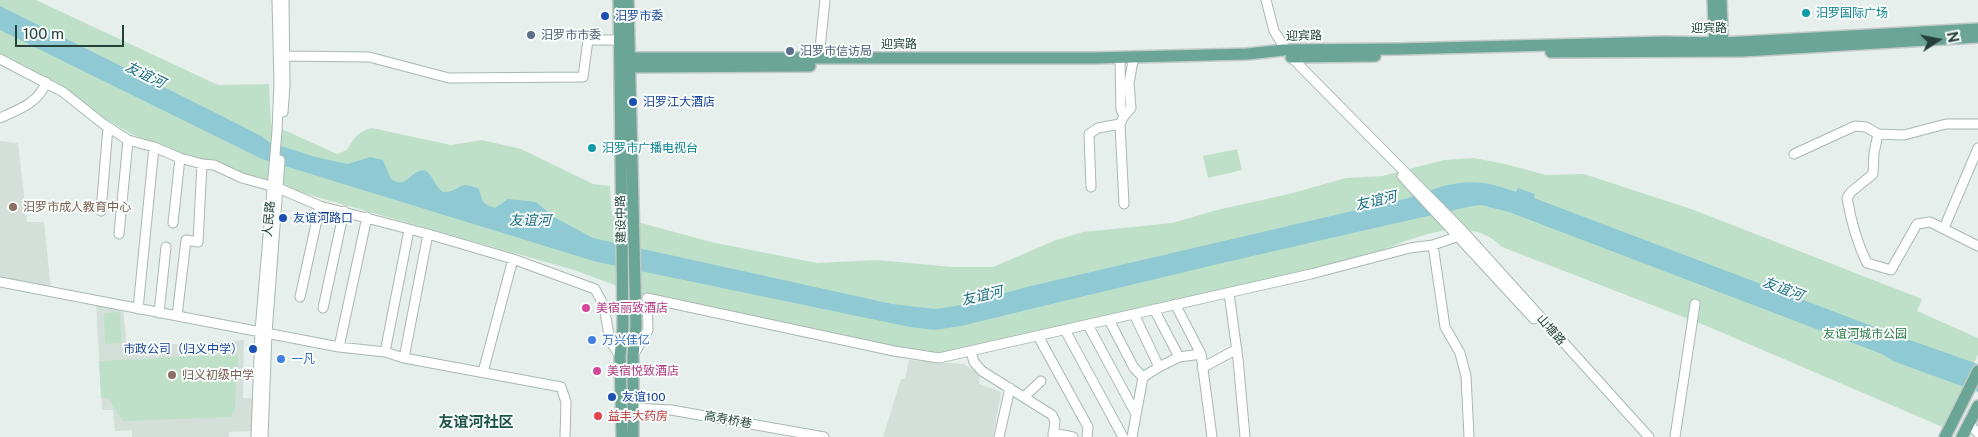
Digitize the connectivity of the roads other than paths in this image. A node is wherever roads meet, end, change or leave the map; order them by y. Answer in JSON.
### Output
{"nodes":[{"id":1,"x":277,"y":0,"type":"edge"},
{"id":2,"x":284,"y":0,"type":"edge"},
{"id":3,"x":619,"y":0,"type":"edge"},
{"id":4,"x":628,"y":0,"type":"edge"},
{"id":5,"x":825,"y":0,"type":"edge"},
{"id":6,"x":1265,"y":0,"type":"edge"},
{"id":7,"x":1713,"y":0,"type":"edge"},
{"id":8,"x":1721,"y":0,"type":"edge"},
{"id":9,"x":1978,"y":29,"type":"edge"},
{"id":10,"x":1978,"y":38,"type":"edge"},
{"id":11,"x":620,"y":40,"type":"junction"},
{"id":12,"x":1719,"y":47,"type":"junction"},
{"id":13,"x":1285,"y":54,"type":"junction"},
{"id":14,"x":285,"y":56,"type":"junction"},
{"id":15,"x":819,"y":58,"type":"junction"},
{"id":16,"x":0,"y":59,"type":"edge"},
{"id":17,"x":1133,"y":61,"type":"junction"},
{"id":18,"x":1120,"y":62,"type":"junction"},
{"id":19,"x":629,"y":63,"type":"junction"},
{"id":20,"x":46,"y":82,"type":"junction"},
{"id":21,"x":0,"y":118,"type":"edge"},
{"id":22,"x":1122,"y":120,"type":"junction"},
{"id":23,"x":1978,"y":124,"type":"edge"},
{"id":24,"x":108,"y":127,"type":"junction"},
{"id":25,"x":279,"y":133,"type":"junction"},
{"id":26,"x":1878,"y":134,"type":"junction"},
{"id":27,"x":128,"y":140,"type":"junction"},
{"id":28,"x":154,"y":147,"type":"junction"},
{"id":29,"x":1978,"y":148,"type":"edge"},
{"id":30,"x":1794,"y":154,"type":"dead end"},
{"id":31,"x":180,"y":158,"type":"junction"},
{"id":32,"x":202,"y":164,"type":"junction"},
{"id":33,"x":275,"y":183,"type":"junction"},
{"id":34,"x":1091,"y":187,"type":"dead end"},
{"id":35,"x":1124,"y":204,"type":"dead end"},
{"id":36,"x":320,"y":206,"type":"junction"},
{"id":37,"x":101,"y":211,"type":"dead end"},
{"id":38,"x":344,"y":211,"type":"junction"},
{"id":39,"x":367,"y":217,"type":"junction"},
{"id":40,"x":173,"y":223,"type":"dead end"},
{"id":41,"x":1450,"y":223,"type":"junction"},
{"id":42,"x":1944,"y":228,"type":"junction"},
{"id":43,"x":409,"y":230,"type":"junction"},
{"id":44,"x":120,"y":234,"type":"dead end"},
{"id":45,"x":428,"y":234,"type":"junction"},
{"id":46,"x":1459,"y":236,"type":"junction"},
{"id":47,"x":1433,"y":245,"type":"junction"},
{"id":48,"x":1978,"y":246,"type":"edge"},
{"id":49,"x":166,"y":248,"type":"dead end"},
{"id":50,"x":513,"y":259,"type":"junction"},
{"id":51,"x":0,"y":282,"type":"edge"},
{"id":52,"x":1229,"y":294,"type":"junction"},
{"id":53,"x":300,"y":297,"type":"dead end"},
{"id":54,"x":1175,"y":304,"type":"junction"},
{"id":55,"x":1695,"y":304,"type":"dead end"},
{"id":56,"x":323,"y":308,"type":"dead end"},
{"id":57,"x":138,"y":309,"type":"junction"},
{"id":58,"x":1154,"y":309,"type":"junction"},
{"id":59,"x":159,"y":313,"type":"junction"},
{"id":60,"x":1134,"y":314,"type":"junction"},
{"id":61,"x":177,"y":316,"type":"junction"},
{"id":62,"x":1109,"y":320,"type":"junction"},
{"id":63,"x":1088,"y":325,"type":"junction"},
{"id":64,"x":1065,"y":330,"type":"junction"},
{"id":65,"x":263,"y":332,"type":"junction"},
{"id":66,"x":1038,"y":336,"type":"junction"},
{"id":67,"x":339,"y":347,"type":"junction"},
{"id":68,"x":1237,"y":349,"type":"junction"},
{"id":69,"x":384,"y":352,"type":"junction"},
{"id":70,"x":971,"y":352,"type":"junction"},
{"id":71,"x":1201,"y":354,"type":"junction"},
{"id":72,"x":634,"y":355,"type":"junction"},
{"id":73,"x":620,"y":356,"type":"junction"},
{"id":74,"x":1179,"y":357,"type":"junction"},
{"id":75,"x":404,"y":358,"type":"junction"},
{"id":76,"x":1159,"y":367,"type":"junction"},
{"id":77,"x":1202,"y":368,"type":"junction"},
{"id":78,"x":1978,"y":371,"type":"edge"},
{"id":79,"x":483,"y":372,"type":"junction"},
{"id":80,"x":1144,"y":377,"type":"junction"},
{"id":81,"x":1041,"y":381,"type":"dead end"},
{"id":82,"x":1010,"y":388,"type":"junction"},
{"id":83,"x":1024,"y":397,"type":"junction"},
{"id":84,"x":633,"y":408,"type":"junction"},
{"id":85,"x":1977,"y":410,"type":"edge"},
{"id":86,"x":1136,"y":414,"type":"junction"},
{"id":87,"x":1969,"y":424,"type":"junction"},
{"id":88,"x":1978,"y":433,"type":"edge"},
{"id":89,"x":1053,"y":435,"type":"edge"},
{"id":90,"x":256,"y":437,"type":"edge"},
{"id":91,"x":263,"y":437,"type":"edge"},
{"id":92,"x":565,"y":437,"type":"edge"},
{"id":93,"x":622,"y":437,"type":"edge"},
{"id":94,"x":633,"y":437,"type":"edge"},
{"id":95,"x":824,"y":437,"type":"edge"},
{"id":96,"x":999,"y":437,"type":"edge"},
{"id":97,"x":1073,"y":437,"type":"edge"},
{"id":98,"x":1087,"y":437,"type":"edge"},
{"id":99,"x":1123,"y":437,"type":"edge"},
{"id":100,"x":1132,"y":437,"type":"edge"},
{"id":101,"x":1212,"y":437,"type":"edge"},
{"id":102,"x":1245,"y":437,"type":"edge"},
{"id":103,"x":1468,"y":437,"type":"edge"},
{"id":104,"x":1642,"y":437,"type":"edge"},
{"id":105,"x":1649,"y":437,"type":"edge"},
{"id":106,"x":1675,"y":437,"type":"edge"},
{"id":107,"x":1945,"y":437,"type":"edge"},
{"id":108,"x":1962,"y":437,"type":"edge"}],
"edges":[{"from":1,"to":25,"type":"street","name":"人民路"},
{"from":2,"to":14,"type":"street","name":"人民路"},
{"from":3,"to":11,"type":"main road","name":"建设中路"},
{"from":4,"to":19,"type":"main road","name":"建设中路"},
{"from":5,"to":15,"type":"street"},
{"from":6,"to":13,"type":"street"},
{"from":7,"to":12,"type":"main road"},
{"from":8,"to":12,"type":"main road"},
{"from":9,"to":12,"type":"main road","name":"迎宾路"},
{"from":10,"to":12,"type":"main road","name":"迎宾路"},
{"from":11,"to":14,"type":"street"},
{"from":11,"to":73,"type":"main road","name":"建设中路"},
{"from":12,"to":13,"type":"main road","name":"迎宾路"},
{"from":13,"to":15,"type":"main road","name":"迎宾路"},
{"from":13,"to":17,"type":"main road","name":"迎宾路"},
{"from":13,"to":41,"type":"street"},
{"from":14,"to":25,"type":"street","name":"人民路"},
{"from":15,"to":19,"type":"main road","name":"迎宾路"},
{"from":16,"to":20,"type":"street"},
{"from":17,"to":18,"type":"main road","name":"迎宾路"},
{"from":17,"to":22,"type":"street"},
{"from":18,"to":19,"type":"main road","name":"迎宾路"},
{"from":18,"to":22,"type":"street"},
{"from":19,"to":72,"type":"main road","name":"建设中路"},
{"from":20,"to":21,"type":"street"},
{"from":20,"to":24,"type":"street"},
{"from":22,"to":34,"type":"street"},
{"from":22,"to":35,"type":"street"},
{"from":23,"to":26,"type":"street"},
{"from":24,"to":27,"type":"street"},
{"from":24,"to":37,"type":"street"},
{"from":25,"to":33,"type":"street","name":"人民路"},
{"from":26,"to":30,"type":"street"},
{"from":26,"to":42,"type":"street"},
{"from":27,"to":28,"type":"street"},
{"from":27,"to":44,"type":"street"},
{"from":28,"to":31,"type":"street"},
{"from":28,"to":57,"type":"street"},
{"from":29,"to":42,"type":"street"},
{"from":31,"to":32,"type":"street"},
{"from":31,"to":40,"type":"street"},
{"from":32,"to":33,"type":"street"},
{"from":32,"to":61,"type":"street"},
{"from":33,"to":36,"type":"street"},
{"from":33,"to":65,"type":"street","name":"人民路"},
{"from":36,"to":38,"type":"street"},
{"from":36,"to":53,"type":"street"},
{"from":38,"to":39,"type":"street"},
{"from":38,"to":56,"type":"street"},
{"from":39,"to":43,"type":"street"},
{"from":39,"to":67,"type":"street"},
{"from":41,"to":46,"type":"street","name":"山塘路"},
{"from":41,"to":105,"type":"street","name":"山塘路"},
{"from":42,"to":48,"type":"street"},
{"from":43,"to":45,"type":"street"},
{"from":43,"to":69,"type":"street"},
{"from":45,"to":50,"type":"street"},
{"from":45,"to":75,"type":"street"},
{"from":46,"to":47,"type":"street"},
{"from":46,"to":104,"type":"street","name":"山塘路"},
{"from":47,"to":52,"type":"street"},
{"from":47,"to":103,"type":"street"},
{"from":49,"to":59,"type":"street"},
{"from":50,"to":73,"type":"street"},
{"from":50,"to":79,"type":"street"},
{"from":51,"to":57,"type":"street"},
{"from":52,"to":54,"type":"street"},
{"from":52,"to":68,"type":"street"},
{"from":54,"to":58,"type":"street"},
{"from":54,"to":71,"type":"street"},
{"from":55,"to":106,"type":"street"},
{"from":57,"to":59,"type":"street"},
{"from":58,"to":60,"type":"street"},
{"from":58,"to":74,"type":"street"},
{"from":59,"to":61,"type":"street"},
{"from":60,"to":62,"type":"street"},
{"from":60,"to":76,"type":"street"},
{"from":61,"to":65,"type":"street"},
{"from":62,"to":63,"type":"street"},
{"from":62,"to":80,"type":"street"},
{"from":63,"to":64,"type":"street"},
{"from":63,"to":86,"type":"street"},
{"from":64,"to":66,"type":"street"},
{"from":64,"to":99,"type":"street"},
{"from":65,"to":67,"type":"street"},
{"from":65,"to":90,"type":"street","name":"人民路"},
{"from":65,"to":91,"type":"street","name":"人民路"},
{"from":66,"to":70,"type":"street"},
{"from":66,"to":98,"type":"street"},
{"from":67,"to":69,"type":"street"},
{"from":68,"to":77,"type":"street"},
{"from":68,"to":102,"type":"street"},
{"from":69,"to":75,"type":"street"},
{"from":70,"to":72,"type":"street"},
{"from":70,"to":82,"type":"street"},
{"from":71,"to":74,"type":"street"},
{"from":71,"to":77,"type":"street"},
{"from":72,"to":84,"type":"main road","name":"建设中路"},
{"from":73,"to":93,"type":"main road","name":"建设中路"},
{"from":74,"to":76,"type":"street"},
{"from":75,"to":79,"type":"street"},
{"from":76,"to":80,"type":"street"},
{"from":77,"to":101,"type":"street"},
{"from":78,"to":107,"type":"main road"},
{"from":79,"to":92,"type":"street"},
{"from":80,"to":86,"type":"street"},
{"from":81,"to":83,"type":"street"},
{"from":82,"to":83,"type":"street"},
{"from":82,"to":96,"type":"street"},
{"from":83,"to":89,"type":"street"},
{"from":84,"to":94,"type":"main road","name":"建设中路"},
{"from":84,"to":95,"type":"street","name":"高寿桥巷"},
{"from":85,"to":87,"type":"main road"},
{"from":86,"to":100,"type":"street"},
{"from":87,"to":88,"type":"street"},
{"from":87,"to":108,"type":"main road"},
{"from":89,"to":97,"type":"street"}]}
